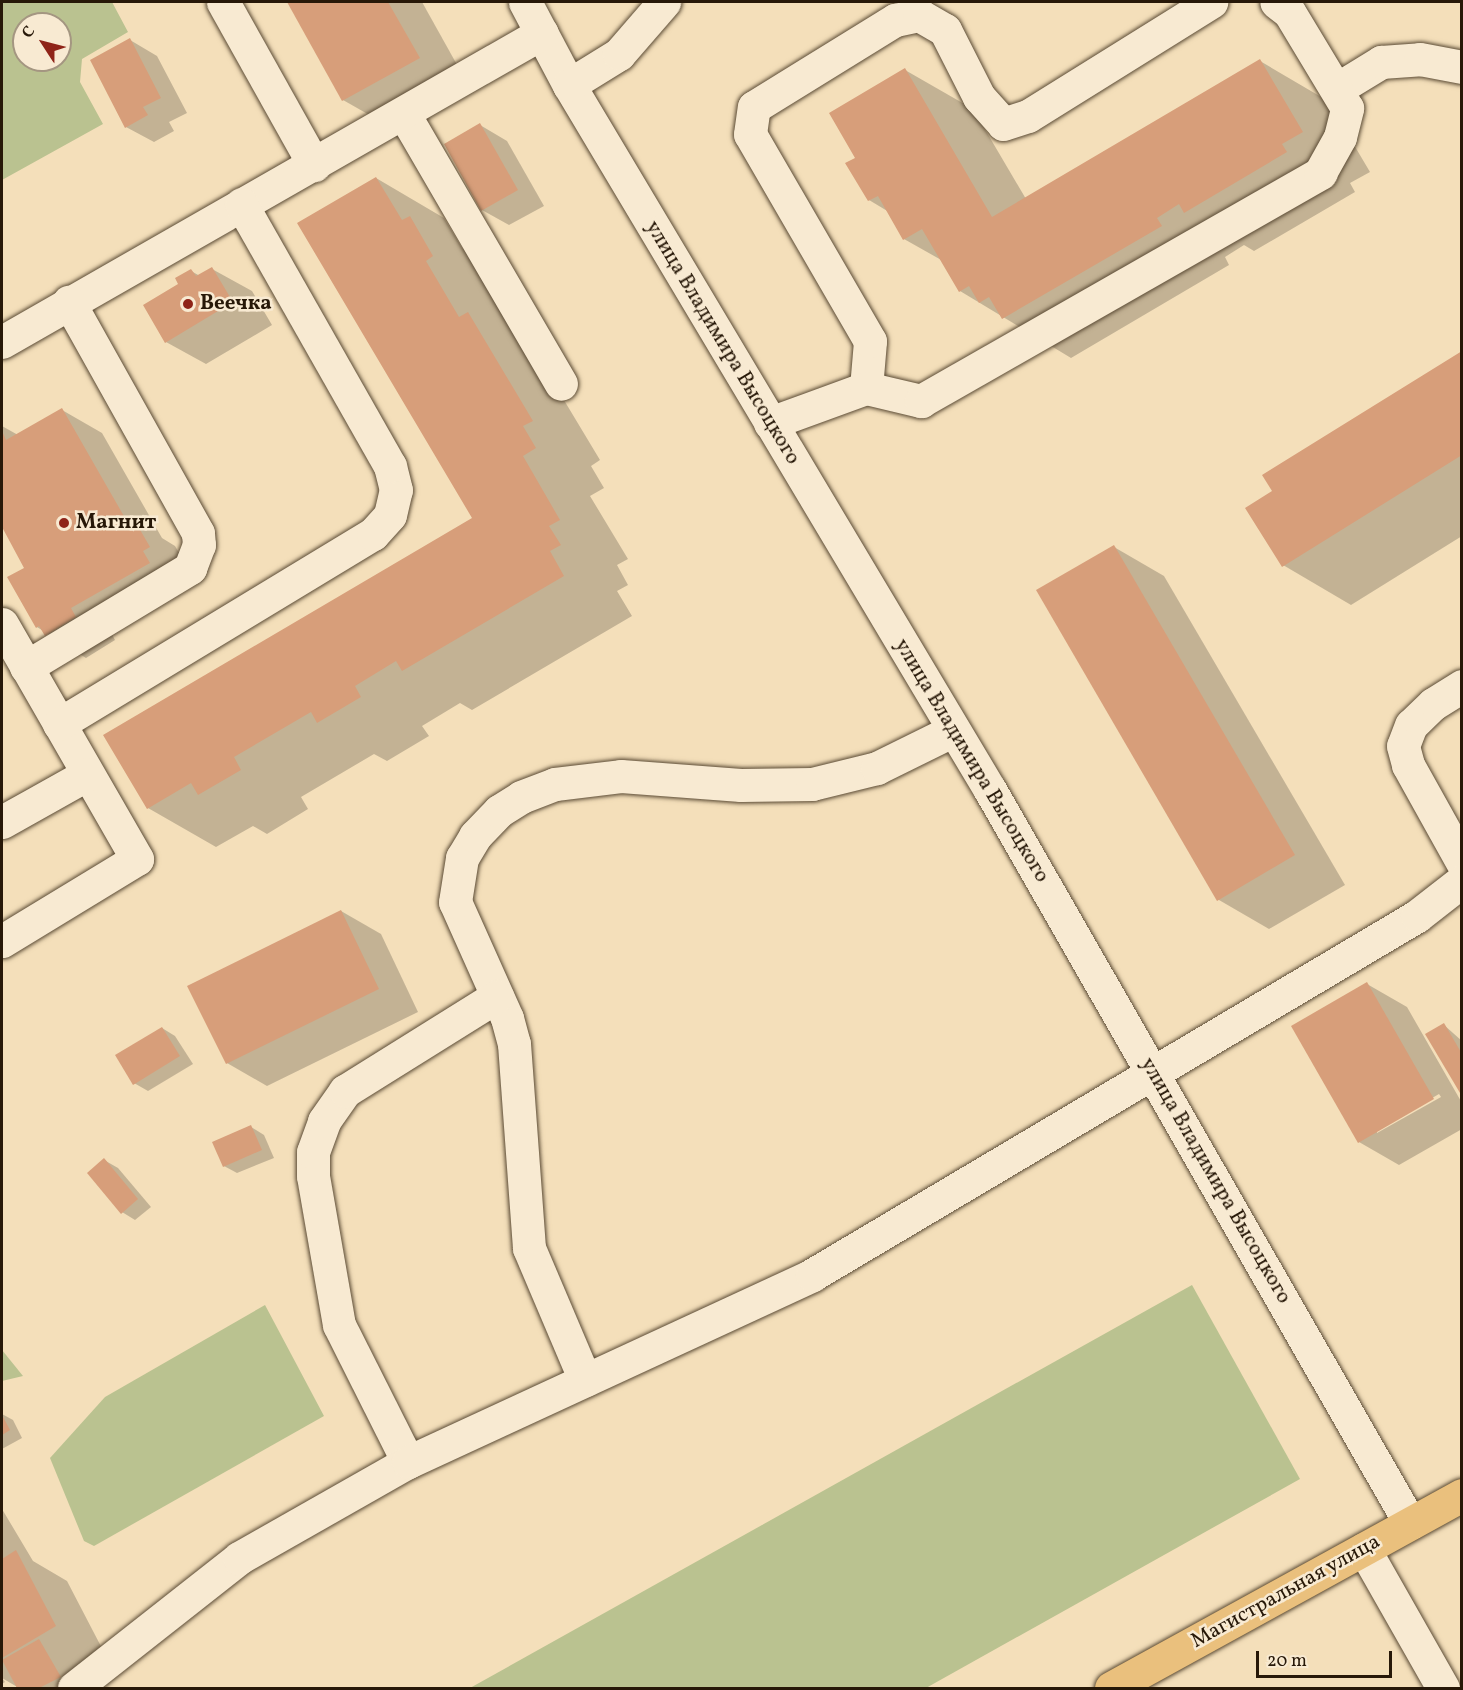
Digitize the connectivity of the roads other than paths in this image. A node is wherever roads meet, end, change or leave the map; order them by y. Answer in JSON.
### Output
{"nodes":[{"id":1,"x":222,"y":2,"type":"edge"},
{"id":2,"x":525,"y":2,"type":"edge"},
{"id":3,"x":664,"y":2,"type":"edge"},
{"id":4,"x":1211,"y":2,"type":"edge"},
{"id":5,"x":1276,"y":2,"type":"edge"},
{"id":6,"x":542,"y":33,"type":"junction"},
{"id":7,"x":1461,"y":68,"type":"edge"},
{"id":8,"x":570,"y":85,"type":"junction"},
{"id":9,"x":1337,"y":89,"type":"junction"},
{"id":10,"x":404,"y":114,"type":"junction"},
{"id":11,"x":314,"y":165,"type":"junction"},
{"id":12,"x":241,"y":204,"type":"junction"},
{"id":13,"x":69,"y":302,"type":"junction"},
{"id":14,"x":2,"y":342,"type":"edge"},
{"id":15,"x":561,"y":384,"type":"dead end"},
{"id":16,"x":867,"y":388,"type":"junction"},
{"id":17,"x":770,"y":423,"type":"junction"},
{"id":18,"x":2,"y":624,"type":"edge"},
{"id":19,"x":26,"y":667,"type":"junction"},
{"id":20,"x":1461,"y":686,"type":"edge"},
{"id":21,"x":59,"y":724,"type":"junction"},
{"id":22,"x":952,"y":731,"type":"junction"},
{"id":23,"x":88,"y":774,"type":"junction"},
{"id":24,"x":2,"y":822,"type":"edge"},
{"id":25,"x":1461,"y":862,"type":"edge"},
{"id":26,"x":1461,"y":881,"type":"edge"},
{"id":27,"x":2,"y":941,"type":"edge"},
{"id":28,"x":497,"y":996,"type":"junction"},
{"id":29,"x":1154,"y":1075,"type":"junction"},
{"id":30,"x":585,"y":1380,"type":"junction"},
{"id":31,"x":408,"y":1462,"type":"junction"},
{"id":32,"x":1461,"y":1495,"type":"edge"},
{"id":33,"x":1410,"y":1523,"type":"junction"},
{"id":34,"x":1364,"y":1549,"type":"junction"},
{"id":35,"x":74,"y":1689,"type":"edge"},
{"id":36,"x":1111,"y":1689,"type":"edge"},
{"id":37,"x":1443,"y":1689,"type":"edge"}],
"edges":[{"from":1,"to":11,"type":"street"},
{"from":2,"to":6,"type":"street","name":"улица Владимира Высоцкого"},
{"from":3,"to":8,"type":"street"},
{"from":4,"to":16,"type":"street"},
{"from":5,"to":9,"type":"street"},
{"from":6,"to":8,"type":"street","name":"улица Владимира Высоцкого"},
{"from":6,"to":10,"type":"street"},
{"from":7,"to":9,"type":"street"},
{"from":8,"to":17,"type":"street","name":"улица Владимира Высоцкого"},
{"from":9,"to":16,"type":"street"},
{"from":10,"to":11,"type":"street"},
{"from":10,"to":15,"type":"street"},
{"from":11,"to":12,"type":"street"},
{"from":12,"to":13,"type":"street"},
{"from":12,"to":21,"type":"street"},
{"from":13,"to":14,"type":"street"},
{"from":13,"to":19,"type":"street"},
{"from":16,"to":17,"type":"street"},
{"from":17,"to":22,"type":"street","name":"улица Владимира Высоцкого"},
{"from":18,"to":19,"type":"street"},
{"from":19,"to":21,"type":"street"},
{"from":20,"to":25,"type":"street"},
{"from":21,"to":23,"type":"street"},
{"from":22,"to":28,"type":"street"},
{"from":22,"to":29,"type":"street","name":"улица Владимира Высоцкого"},
{"from":23,"to":24,"type":"street"},
{"from":23,"to":27,"type":"street"},
{"from":26,"to":29,"type":"street"},
{"from":28,"to":30,"type":"street"},
{"from":28,"to":31,"type":"street"},
{"from":29,"to":30,"type":"street"},
{"from":29,"to":33,"type":"street","name":"улица Владимира Высоцкого"},
{"from":30,"to":31,"type":"street"},
{"from":31,"to":35,"type":"street"},
{"from":32,"to":33,"type":"main road","name":"Магистральная улица"},
{"from":33,"to":34,"type":"main road","name":"Магистральная улица"},
{"from":34,"to":36,"type":"main road","name":"Магистральная улица"},
{"from":34,"to":37,"type":"street"}]}
